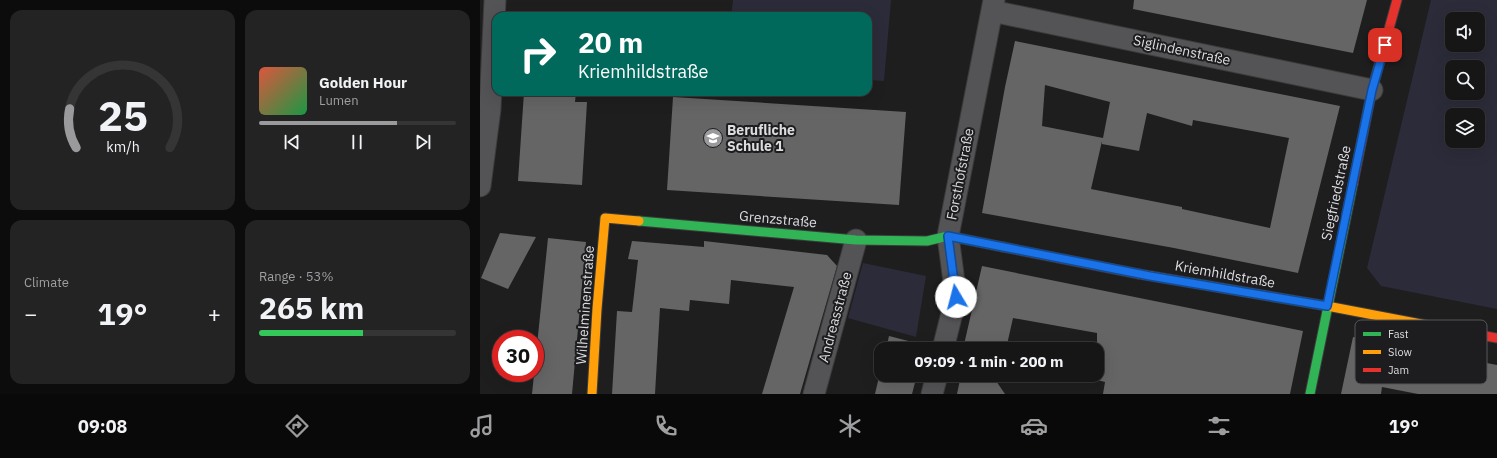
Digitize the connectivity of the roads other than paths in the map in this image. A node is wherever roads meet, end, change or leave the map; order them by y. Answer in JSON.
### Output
{"nodes":[{"id":1,"x":494,"y":0,"type":"edge"},
{"id":2,"x":1397,"y":0,"type":"edge"},
{"id":3,"x":993,"y":5,"type":"edge"},
{"id":4,"x":494,"y":12,"type":"edge"},
{"id":5,"x":492,"y":54,"type":"edge"},
{"id":6,"x":1372,"y":90,"type":"junction"},
{"id":7,"x":480,"y":186,"type":"edge"},
{"id":8,"x":605,"y":218,"type":"joint"},
{"id":9,"x":948,"y":236,"type":"junction"},
{"id":10,"x":856,"y":240,"type":"junction"},
{"id":11,"x":1327,"y":306,"type":"junction"},
{"id":12,"x":1401,"y":320,"type":"edge"},
{"id":13,"x":1487,"y":336,"type":"edge"},
{"id":14,"x":1497,"y":338,"type":"edge"},
{"id":15,"x":945,"y":342,"type":"edge"},
{"id":16,"x":935,"y":382,"type":"edge"},
{"id":17,"x":592,"y":394,"type":"edge"},
{"id":18,"x":814,"y":394,"type":"edge"},
{"id":19,"x":932,"y":394,"type":"edge"},
{"id":20,"x":1310,"y":394,"type":"edge"}],
"edges":[{"from":1,"to":4,"type":"street"},
{"from":2,"to":6,"type":"street","name":"Siegfriedstraße"},
{"from":3,"to":6,"type":"street","name":"Siglindenstraße"},
{"from":3,"to":9,"type":"street","name":"Forsthofstraße"},
{"from":5,"to":7,"type":"street"},
{"from":6,"to":11,"type":"street","name":"Siegfriedstraße"},
{"from":8,"to":10,"type":"street","name":"Grenzstraße"},
{"from":8,"to":17,"type":"street","name":"Wilhelminenstraße"},
{"from":9,"to":10,"type":"street","name":"Grenzstraße"},
{"from":9,"to":11,"type":"street","name":"Kriemhildstraße"},
{"from":9,"to":15,"type":"street","name":"Forsthofstraße"},
{"from":10,"to":18,"type":"street","name":"Andreasstraße"},
{"from":11,"to":12,"type":"street","name":"Kriemhildstraße"},
{"from":11,"to":20,"type":"street","name":"Siegfriedstraße"},
{"from":13,"to":14,"type":"street","name":"Kriemhildstraße"},
{"from":16,"to":19,"type":"street"}]}
